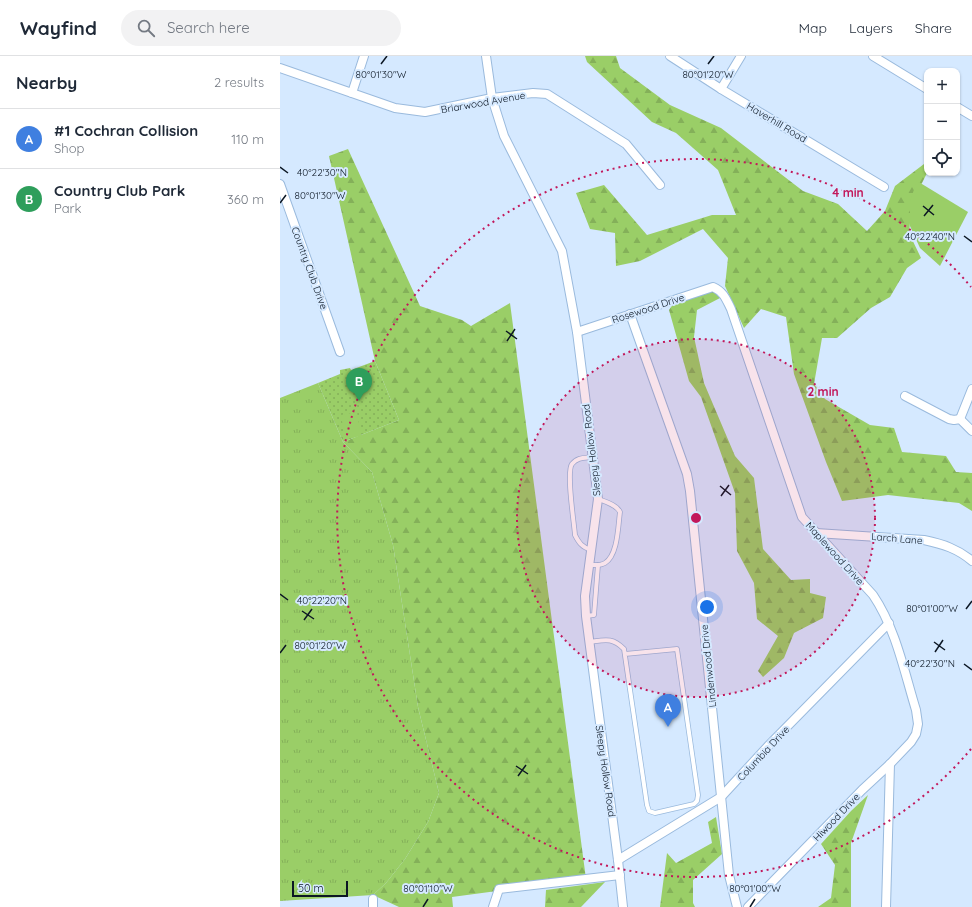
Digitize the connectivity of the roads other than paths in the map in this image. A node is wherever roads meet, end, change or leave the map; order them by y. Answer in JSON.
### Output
{"nodes":[{"id":1,"x":364,"y":56,"type":"edge"},
{"id":2,"x":486,"y":56,"type":"edge"},
{"id":3,"x":670,"y":56,"type":"edge"},
{"id":4,"x":741,"y":56,"type":"edge"},
{"id":5,"x":873,"y":56,"type":"edge"},
{"id":6,"x":280,"y":68,"type":"edge"},
{"id":7,"x":924,"y":86,"type":"edge"},
{"id":8,"x":721,"y":89,"type":"junction"},
{"id":9,"x":352,"y":93,"type":"junction"},
{"id":10,"x":492,"y":98,"type":"junction"},
{"id":11,"x":960,"y":109,"type":"edge"},
{"id":12,"x":972,"y":116,"type":"edge"},
{"id":13,"x":280,"y":184,"type":"edge"},
{"id":14,"x":660,"y":185,"type":"dead end"},
{"id":15,"x":884,"y":187,"type":"dead end"},
{"id":16,"x":720,"y":290,"type":"joint"},
{"id":17,"x":630,"y":314,"type":"junction"},
{"id":18,"x":577,"y":332,"type":"junction"},
{"id":19,"x":340,"y":352,"type":"dead end"},
{"id":20,"x":972,"y":389,"type":"edge"},
{"id":21,"x":905,"y":396,"type":"dead end"},
{"id":22,"x":960,"y":419,"type":"junction"},
{"id":23,"x":972,"y":430,"type":"edge"},
{"id":24,"x":592,"y":457,"type":"junction"},
{"id":25,"x":598,"y":499,"type":"junction"},
{"id":26,"x":816,"y":533,"type":"junction"},
{"id":27,"x":592,"y":550,"type":"junction"},
{"id":28,"x":972,"y":562,"type":"edge"},
{"id":29,"x":594,"y":565,"type":"junction"},
{"id":30,"x":889,"y":623,"type":"junction"},
{"id":31,"x":589,"y":642,"type":"junction"},
{"id":32,"x":625,"y":654,"type":"junction"},
{"id":33,"x":918,"y":724,"type":"joint"},
{"id":34,"x":890,"y":764,"type":"junction"},
{"id":35,"x":721,"y":797,"type":"junction"},
{"id":36,"x":694,"y":804,"type":"junction"},
{"id":37,"x":697,"y":812,"type":"junction"},
{"id":38,"x":618,"y":860,"type":"junction"},
{"id":39,"x":620,"y":875,"type":"junction"},
{"id":40,"x":494,"y":907,"type":"edge"},
{"id":41,"x":623,"y":907,"type":"edge"},
{"id":42,"x":737,"y":907,"type":"edge"},
{"id":43,"x":748,"y":907,"type":"edge"},
{"id":44,"x":886,"y":907,"type":"edge"}],
"edges":[{"from":1,"to":9,"type":"street"},
{"from":2,"to":10,"type":"street","name":"Sleepy Hollow Road"},
{"from":3,"to":8,"type":"street","name":"Haverhill Road"},
{"from":4,"to":8,"type":"street"},
{"from":5,"to":7,"type":"street"},
{"from":6,"to":9,"type":"street","name":"Briarwood Avenue"},
{"from":8,"to":15,"type":"street","name":"Haverhill Road"},
{"from":9,"to":10,"type":"street","name":"Briarwood Avenue"},
{"from":10,"to":14,"type":"street","name":"Briarwood Avenue"},
{"from":10,"to":18,"type":"street","name":"Sleepy Hollow Road"},
{"from":11,"to":12,"type":"street"},
{"from":13,"to":19,"type":"street","name":"Country Club Drive"},
{"from":16,"to":17,"type":"street","name":"Rosewood Drive"},
{"from":16,"to":26,"type":"street","name":"Maplewood Drive"},
{"from":17,"to":18,"type":"street","name":"Rosewood Drive"},
{"from":17,"to":35,"type":"street","name":"Lindenwood Drive"},
{"from":18,"to":24,"type":"street","name":"Sleepy Hollow Road"},
{"from":20,"to":22,"type":"street"},
{"from":21,"to":22,"type":"street"},
{"from":22,"to":23,"type":"street"},
{"from":24,"to":25,"type":"street","name":"Sleepy Hollow Road"},
{"from":24,"to":27,"type":"lane"},
{"from":25,"to":27,"type":"street","name":"Sleepy Hollow Road"},
{"from":25,"to":29,"type":"lane"},
{"from":26,"to":28,"type":"street","name":"Larch Lane"},
{"from":26,"to":30,"type":"street","name":"Maplewood Drive"},
{"from":27,"to":29,"type":"street","name":"Sleepy Hollow Road"},
{"from":29,"to":31,"type":"street","name":"Sleepy Hollow Road"},
{"from":30,"to":33,"type":"street","name":"Maplewood Drive"},
{"from":30,"to":35,"type":"street","name":"Columbia Drive"},
{"from":31,"to":32,"type":"lane"},
{"from":31,"to":38,"type":"street","name":"Sleepy Hollow Road"},
{"from":32,"to":36,"type":"lane"},
{"from":32,"to":36,"type":"lane"},
{"from":33,"to":34,"type":"street","name":"Hiwood Drive"},
{"from":34,"to":43,"type":"street","name":"Hiwood Drive"},
{"from":34,"to":44,"type":"street"},
{"from":35,"to":37,"type":"street","name":"Columbia Drive"},
{"from":35,"to":42,"type":"street","name":"Lindenwood Drive"},
{"from":36,"to":37,"type":"lane"},
{"from":37,"to":38,"type":"street","name":"Columbia Drive"},
{"from":38,"to":39,"type":"street","name":"Sleepy Hollow Road"},
{"from":39,"to":40,"type":"street"},
{"from":39,"to":41,"type":"street","name":"Sleepy Hollow Road"}]}
